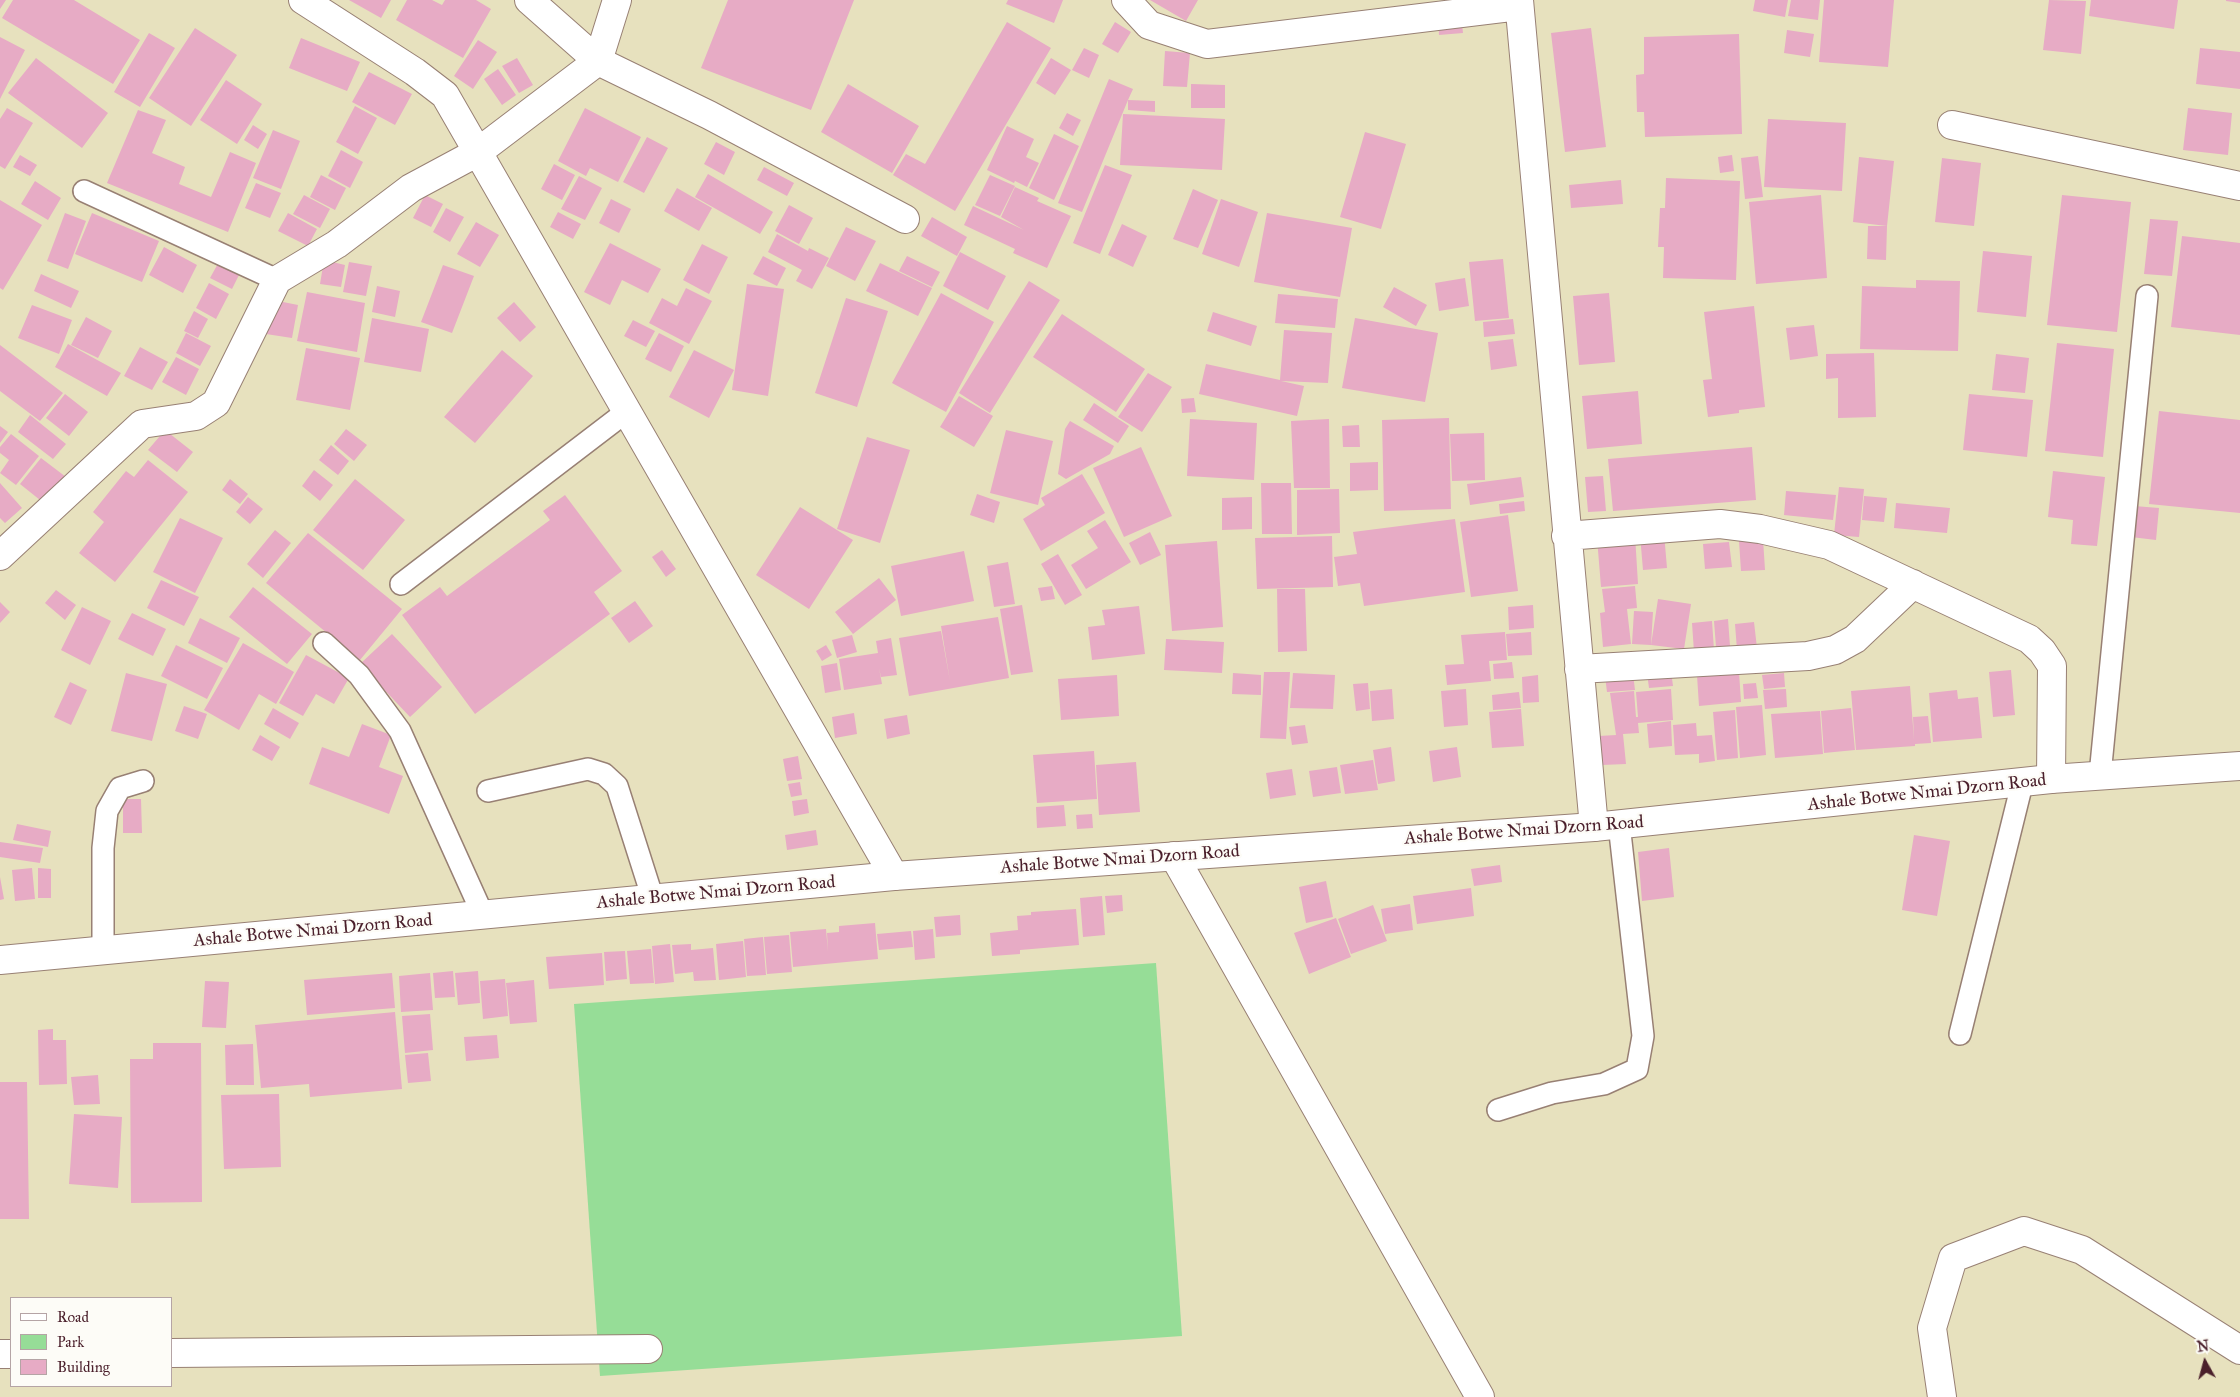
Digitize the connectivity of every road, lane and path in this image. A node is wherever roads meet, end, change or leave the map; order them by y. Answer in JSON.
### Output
{"nodes":[{"id":1,"x":303,"y":0,"type":"edge"},
{"id":2,"x":529,"y":0,"type":"edge"},
{"id":3,"x":617,"y":0,"type":"edge"},
{"id":4,"x":1126,"y":0,"type":"edge"},
{"id":5,"x":1519,"y":3,"type":"edge"},
{"id":6,"x":598,"y":60,"type":"junction"},
{"id":7,"x":1952,"y":125,"type":"dead end"},
{"id":8,"x":478,"y":152,"type":"junction"},
{"id":9,"x":2240,"y":186,"type":"edge"},
{"id":10,"x":84,"y":191,"type":"dead end"},
{"id":11,"x":905,"y":219,"type":"dead end"},
{"id":12,"x":277,"y":280,"type":"junction"},
{"id":13,"x":2146,"y":296,"type":"dead end"},
{"id":14,"x":626,"y":412,"type":"junction"},
{"id":15,"x":1566,"y":536,"type":"junction"},
{"id":16,"x":0,"y":556,"type":"edge"},
{"id":17,"x":401,"y":584,"type":"dead end"},
{"id":18,"x":1913,"y":584,"type":"junction"},
{"id":19,"x":324,"y":644,"type":"dead end"},
{"id":20,"x":1579,"y":669,"type":"junction"},
{"id":21,"x":2240,"y":766,"type":"edge"},
{"id":22,"x":2100,"y":775,"type":"junction"},
{"id":23,"x":2051,"y":779,"type":"junction"},
{"id":24,"x":142,"y":781,"type":"dead end"},
{"id":25,"x":2022,"y":784,"type":"junction"},
{"id":26,"x":488,"y":791,"type":"dead end"},
{"id":27,"x":1606,"y":826,"type":"junction"},
{"id":28,"x":1174,"y":856,"type":"junction"},
{"id":29,"x":894,"y":876,"type":"junction"},
{"id":30,"x":653,"y":900,"type":"junction"},
{"id":31,"x":483,"y":915,"type":"junction"},
{"id":32,"x":103,"y":950,"type":"junction"},
{"id":33,"x":0,"y":960,"type":"edge"},
{"id":34,"x":1960,"y":1034,"type":"dead end"},
{"id":35,"x":1498,"y":1110,"type":"dead end"},
{"id":36,"x":648,"y":1349,"type":"dead end"},
{"id":37,"x":2240,"y":1350,"type":"edge"},
{"id":38,"x":172,"y":1353,"type":"edge"},
{"id":39,"x":1480,"y":1397,"type":"edge"},
{"id":40,"x":1942,"y":1397,"type":"edge"}],
"edges":[{"from":1,"to":8,"type":"street"},
{"from":2,"to":6,"type":"street"},
{"from":3,"to":6,"type":"street"},
{"from":4,"to":5,"type":"street"},
{"from":5,"to":15,"type":"street"},
{"from":6,"to":8,"type":"street"},
{"from":6,"to":11,"type":"street"},
{"from":7,"to":9,"type":"street"},
{"from":8,"to":12,"type":"street"},
{"from":8,"to":14,"type":"street"},
{"from":10,"to":12,"type":"lane"},
{"from":12,"to":16,"type":"street"},
{"from":13,"to":22,"type":"lane"},
{"from":14,"to":17,"type":"lane"},
{"from":14,"to":29,"type":"street"},
{"from":15,"to":18,"type":"street"},
{"from":15,"to":20,"type":"street"},
{"from":18,"to":20,"type":"street"},
{"from":18,"to":23,"type":"street"},
{"from":19,"to":31,"type":"lane"},
{"from":20,"to":27,"type":"street"},
{"from":21,"to":22,"type":"street","name":"Ashale Botwe Nmai Dzorn Road"},
{"from":22,"to":23,"type":"street","name":"Ashale Botwe Nmai Dzorn Road"},
{"from":23,"to":25,"type":"street","name":"Ashale Botwe Nmai Dzorn Road"},
{"from":24,"to":32,"type":"lane"},
{"from":25,"to":27,"type":"street","name":"Ashale Botwe Nmai Dzorn Road"},
{"from":25,"to":34,"type":"lane"},
{"from":26,"to":30,"type":"lane"},
{"from":27,"to":28,"type":"street","name":"Ashale Botwe Nmai Dzorn Road"},
{"from":27,"to":35,"type":"lane"},
{"from":28,"to":29,"type":"street","name":"Ashale Botwe Nmai Dzorn Road"},
{"from":28,"to":39,"type":"street"},
{"from":29,"to":30,"type":"street","name":"Ashale Botwe Nmai Dzorn Road"},
{"from":30,"to":31,"type":"street","name":"Ashale Botwe Nmai Dzorn Road"},
{"from":31,"to":32,"type":"street","name":"Ashale Botwe Nmai Dzorn Road"},
{"from":32,"to":33,"type":"street","name":"Ashale Botwe Nmai Dzorn Road"},
{"from":36,"to":38,"type":"street"},
{"from":37,"to":40,"type":"street"}]}
